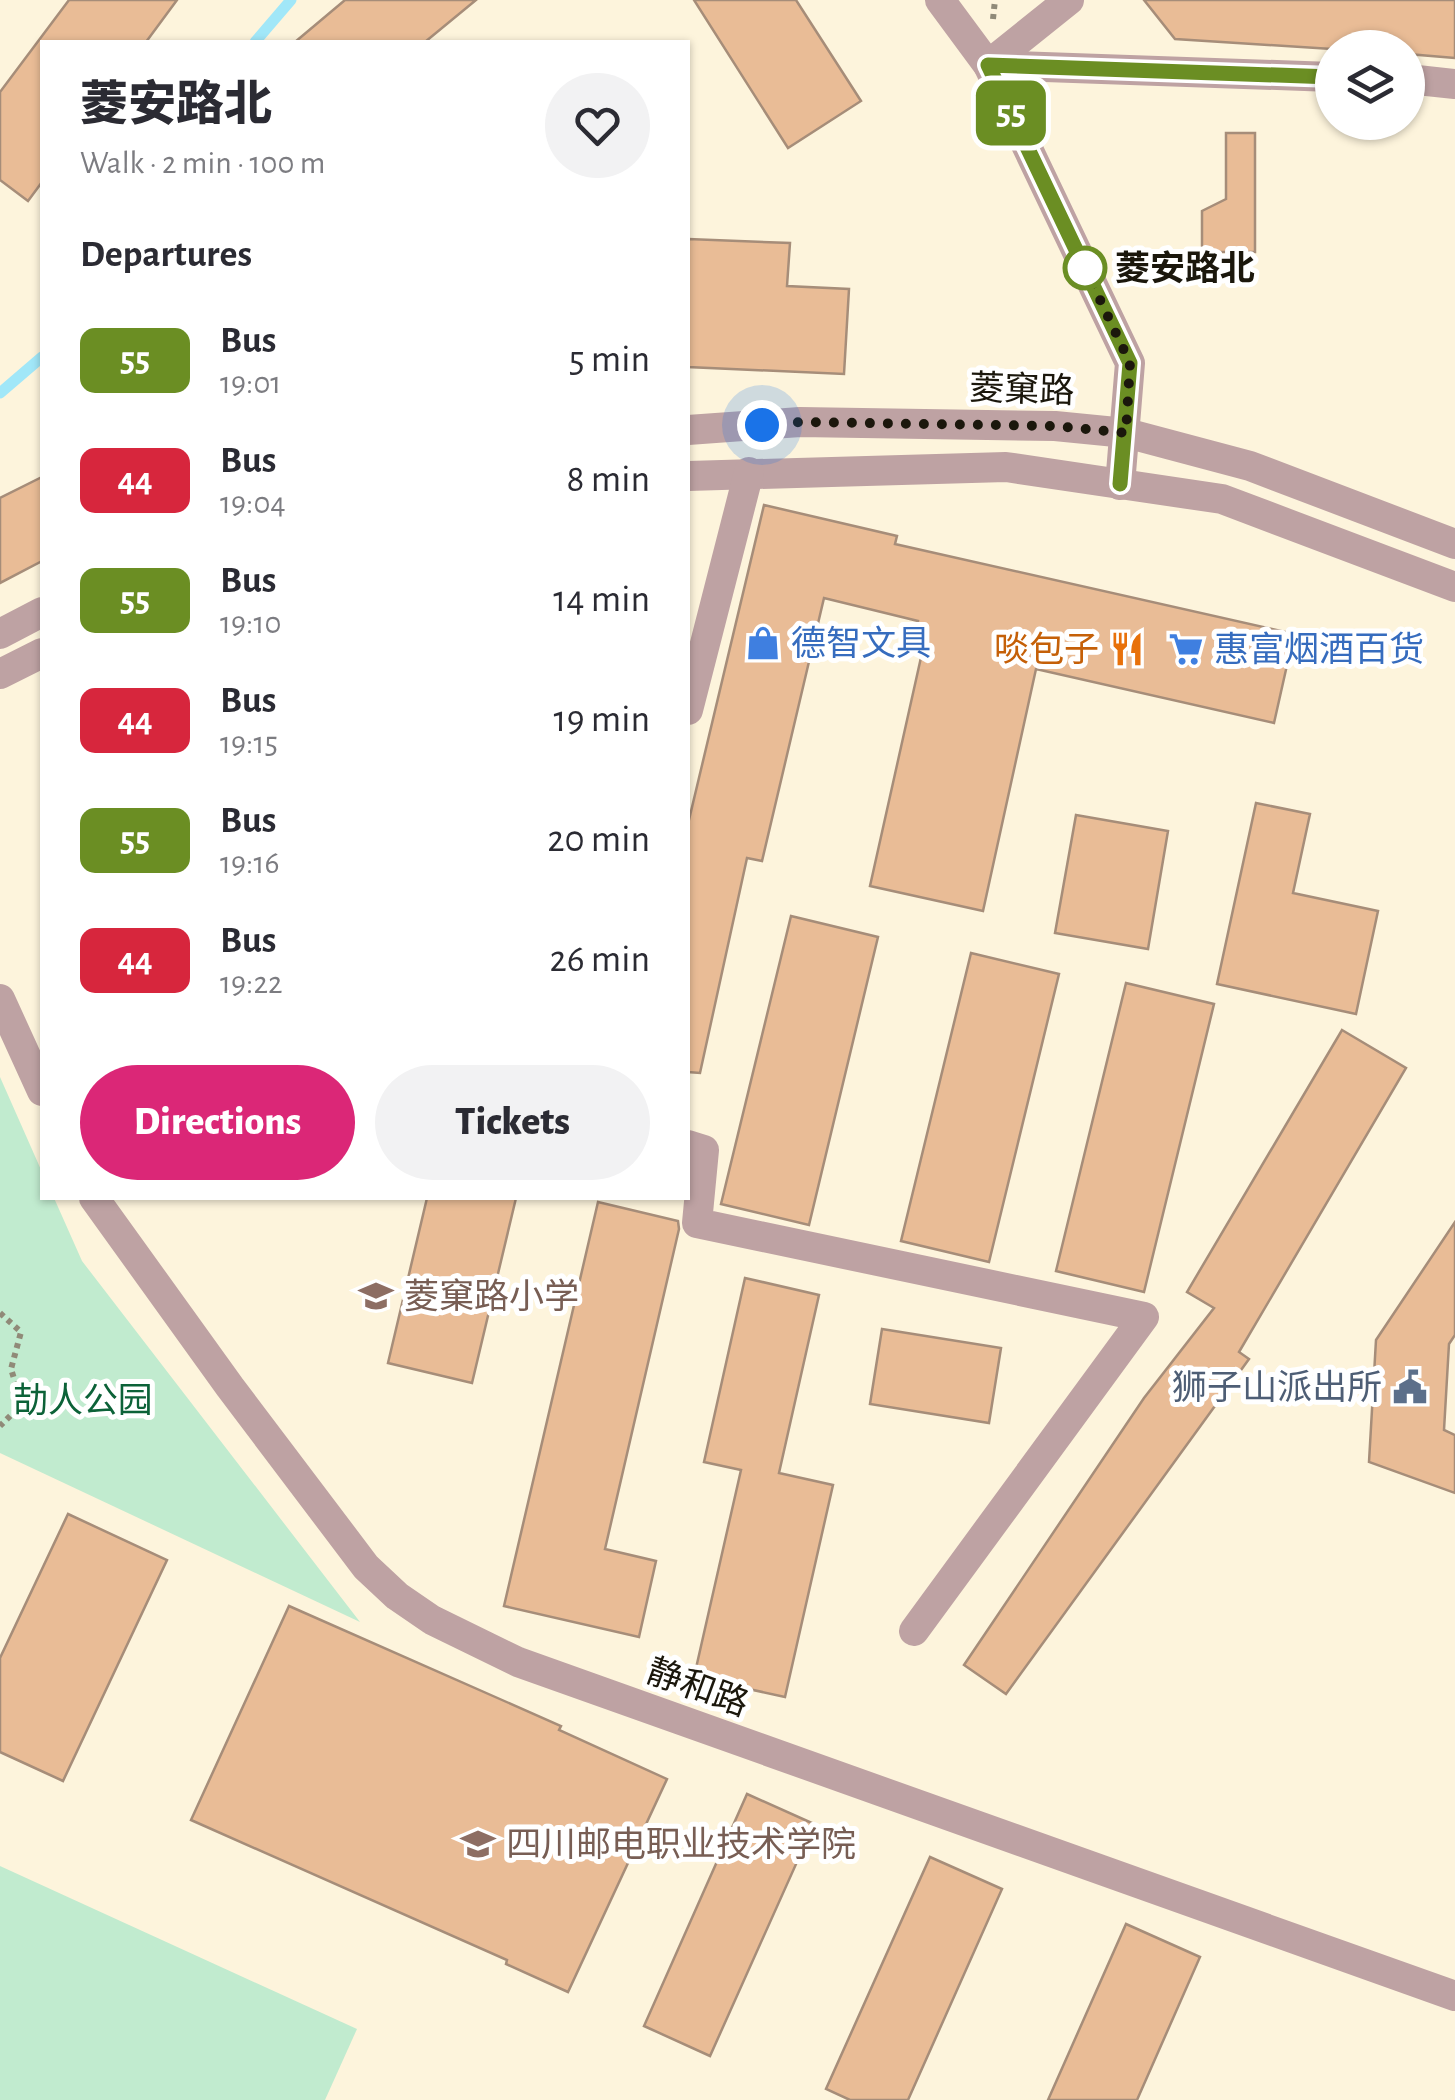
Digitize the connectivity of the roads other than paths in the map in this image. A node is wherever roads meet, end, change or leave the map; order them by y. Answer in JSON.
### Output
{"nodes":[{"id":1,"x":940,"y":0,"type":"edge"},
{"id":2,"x":1069,"y":0,"type":"edge"},
{"id":3,"x":988,"y":65,"type":"junction"},
{"id":4,"x":1315,"y":76,"type":"edge"},
{"id":5,"x":1425,"y":81,"type":"edge"},
{"id":6,"x":1455,"y":84,"type":"edge"},
{"id":7,"x":690,"y":430,"type":"edge"},
{"id":8,"x":1126,"y":433,"type":"junction"},
{"id":9,"x":749,"y":472,"type":"junction"},
{"id":10,"x":690,"y":476,"type":"edge"},
{"id":11,"x":1120,"y":484,"type":"junction"},
{"id":12,"x":1455,"y":544,"type":"edge"},
{"id":13,"x":1455,"y":587,"type":"edge"},
{"id":14,"x":40,"y":613,"type":"edge"},
{"id":15,"x":0,"y":634,"type":"edge"},
{"id":16,"x":40,"y":655,"type":"edge"},
{"id":17,"x":0,"y":674,"type":"edge"},
{"id":18,"x":690,"y":702,"type":"edge"},
{"id":19,"x":0,"y":999,"type":"edge"},
{"id":20,"x":40,"y":1087,"type":"edge"},
{"id":21,"x":690,"y":1146,"type":"edge"},
{"id":22,"x":95,"y":1200,"type":"edge"},
{"id":23,"x":914,"y":1632,"type":"dead end"},
{"id":24,"x":1455,"y":1996,"type":"edge"}],
"edges":[{"from":1,"to":3,"type":"street"},
{"from":2,"to":3,"type":"street"},
{"from":3,"to":4,"type":"street"},
{"from":3,"to":8,"type":"street"},
{"from":5,"to":6,"type":"street"},
{"from":7,"to":8,"type":"street","name":"菱窠路"},
{"from":8,"to":11,"type":"street"},
{"from":8,"to":12,"type":"street","name":"菱窠路"},
{"from":9,"to":10,"type":"street"},
{"from":9,"to":11,"type":"street"},
{"from":9,"to":18,"type":"street"},
{"from":11,"to":13,"type":"street"},
{"from":14,"to":15,"type":"street"},
{"from":16,"to":17,"type":"street"},
{"from":19,"to":20,"type":"street"},
{"from":21,"to":23,"type":"street"},
{"from":22,"to":24,"type":"street","name":"静和路"}]}
